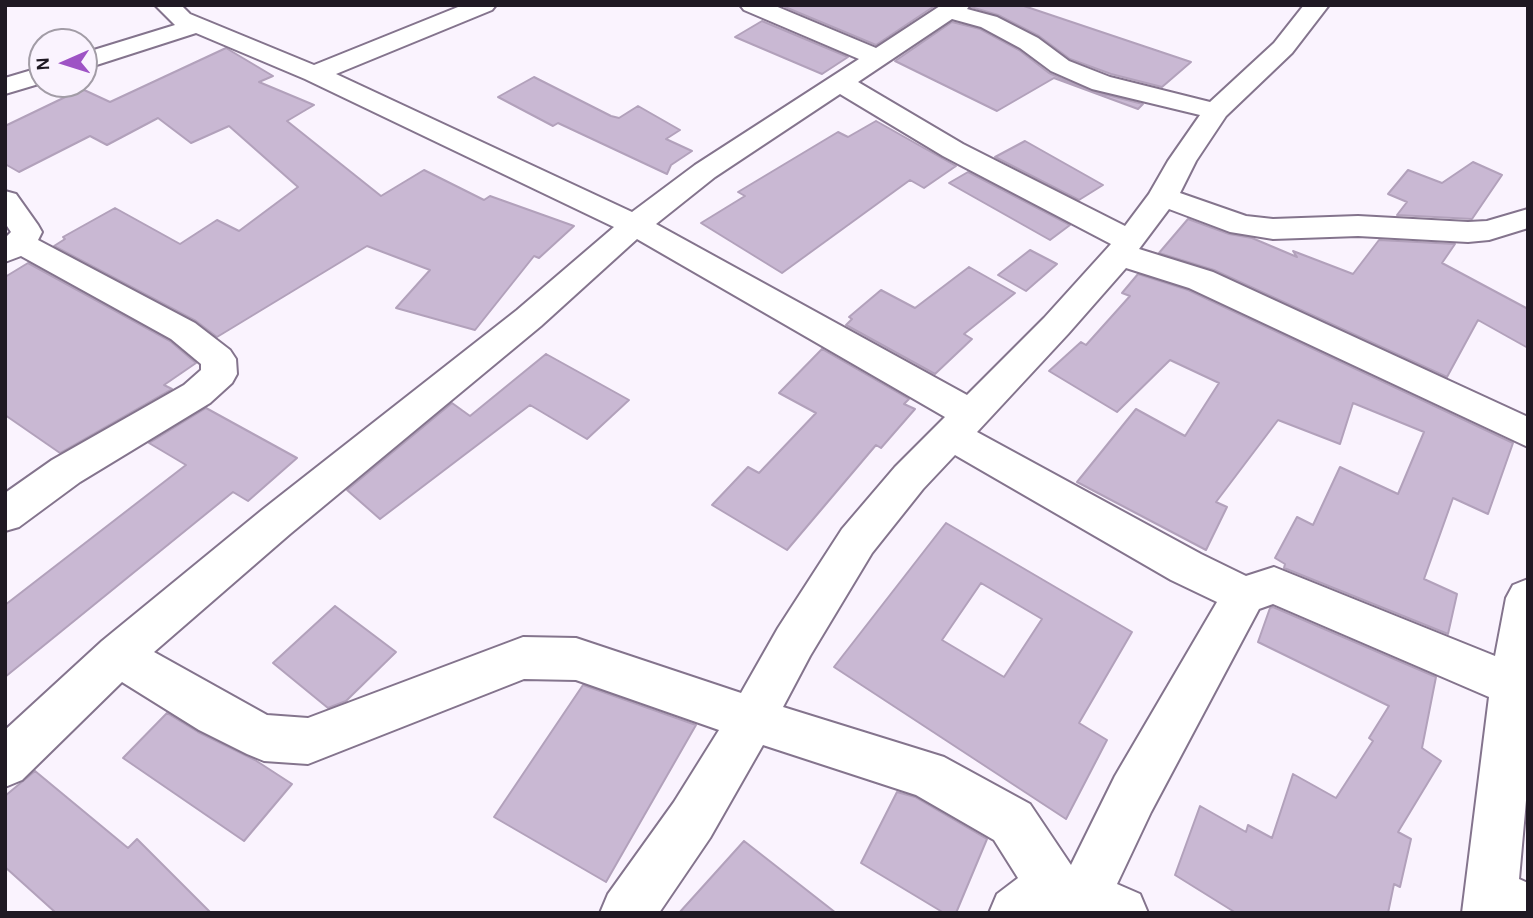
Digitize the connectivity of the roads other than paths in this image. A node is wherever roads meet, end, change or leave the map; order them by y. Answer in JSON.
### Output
{"nodes":[{"id":1,"x":167,"y":5,"type":"edge"},
{"id":2,"x":484,"y":5,"type":"edge"},
{"id":3,"x":751,"y":5,"type":"edge"},
{"id":4,"x":1317,"y":5,"type":"edge"},
{"id":5,"x":953,"y":8,"type":"edge"},
{"id":6,"x":198,"y":25,"type":"junction"},
{"id":7,"x":98,"y":57,"type":"edge"},
{"id":8,"x":878,"y":58,"type":"junction"},
{"id":9,"x":314,"y":74,"type":"junction"},
{"id":10,"x":28,"y":79,"type":"edge"},
{"id":11,"x":839,"y":82,"type":"junction"},
{"id":12,"x":5,"y":86,"type":"edge"},
{"id":13,"x":1216,"y":111,"type":"junction"},
{"id":14,"x":1163,"y":197,"type":"junction"},
{"id":15,"x":5,"y":200,"type":"edge"},
{"id":16,"x":1528,"y":218,"type":"edge"},
{"id":17,"x":635,"y":225,"type":"junction"},
{"id":18,"x":12,"y":248,"type":"edge"},
{"id":19,"x":1123,"y":248,"type":"junction"},
{"id":20,"x":960,"y":424,"type":"junction"},
{"id":21,"x":1528,"y":433,"type":"edge"},
{"id":22,"x":5,"y":515,"type":"edge"},
{"id":23,"x":1244,"y":595,"type":"junction"},
{"id":24,"x":1528,"y":597,"type":"edge"},
{"id":25,"x":118,"y":655,"type":"junction"},
{"id":26,"x":1513,"y":685,"type":"junction"},
{"id":27,"x":752,"y":719,"type":"junction"},
{"id":28,"x":5,"y":762,"type":"edge"},
{"id":29,"x":1068,"y":902,"type":"edge"},
{"id":30,"x":1502,"y":906,"type":"edge"},
{"id":31,"x":627,"y":913,"type":"edge"}],
"edges":[{"from":1,"to":6,"type":"street"},
{"from":2,"to":9,"type":"street"},
{"from":3,"to":8,"type":"street"},
{"from":4,"to":13,"type":"street"},
{"from":5,"to":8,"type":"street"},
{"from":5,"to":13,"type":"street"},
{"from":6,"to":7,"type":"street"},
{"from":6,"to":9,"type":"street"},
{"from":8,"to":11,"type":"street"},
{"from":9,"to":17,"type":"street"},
{"from":10,"to":12,"type":"street"},
{"from":11,"to":17,"type":"street"},
{"from":11,"to":19,"type":"street"},
{"from":13,"to":14,"type":"street"},
{"from":14,"to":16,"type":"street"},
{"from":14,"to":19,"type":"street"},
{"from":15,"to":18,"type":"street"},
{"from":17,"to":20,"type":"street"},
{"from":17,"to":25,"type":"street"},
{"from":18,"to":22,"type":"street"},
{"from":19,"to":20,"type":"street"},
{"from":19,"to":21,"type":"street"},
{"from":20,"to":23,"type":"street"},
{"from":20,"to":27,"type":"street"},
{"from":23,"to":26,"type":"street"},
{"from":23,"to":29,"type":"street"},
{"from":24,"to":26,"type":"street"},
{"from":25,"to":27,"type":"street"},
{"from":25,"to":28,"type":"street"},
{"from":26,"to":30,"type":"street"},
{"from":27,"to":29,"type":"street"},
{"from":27,"to":31,"type":"street"}]}
